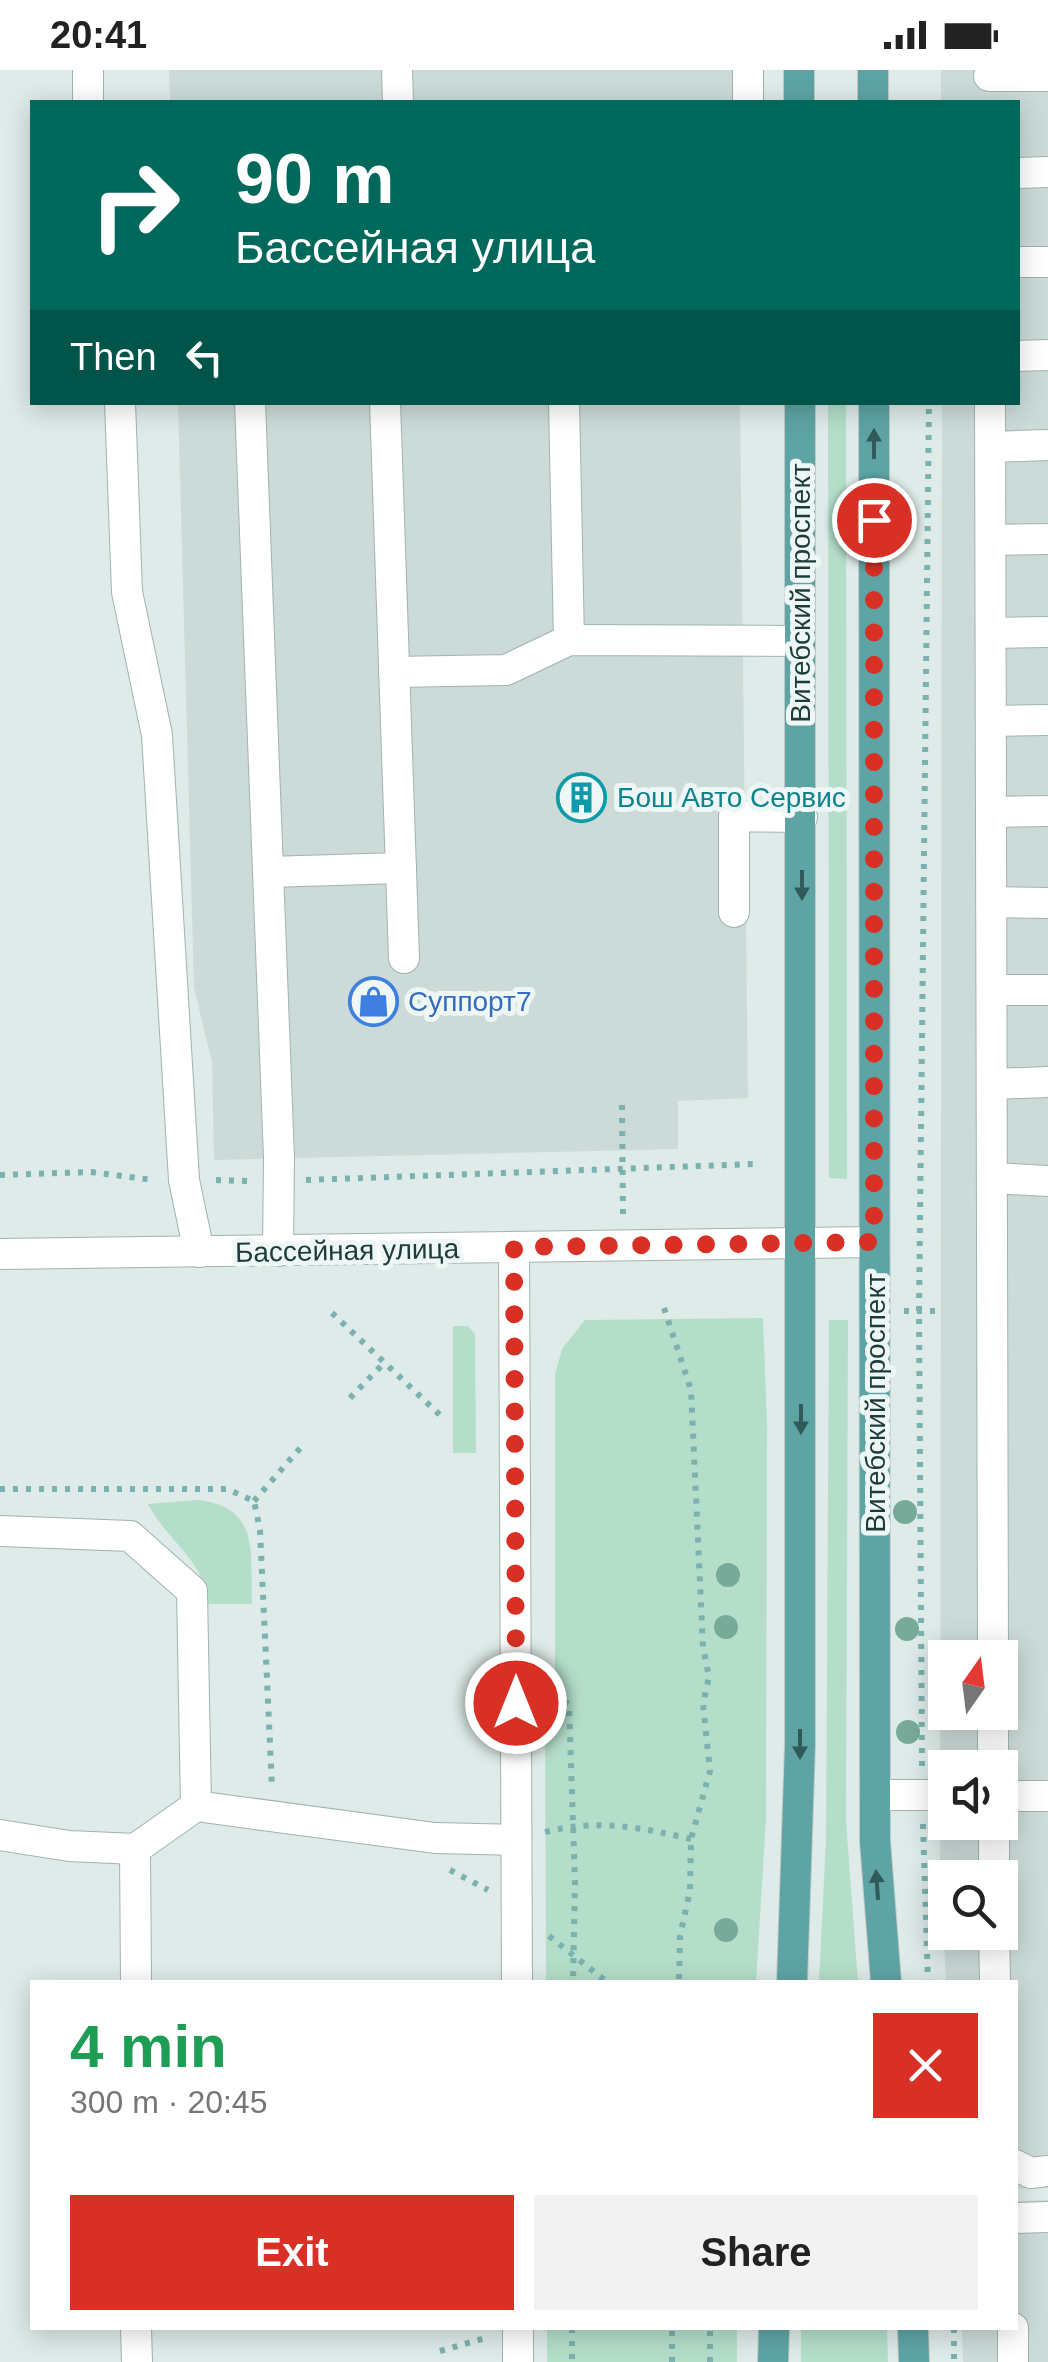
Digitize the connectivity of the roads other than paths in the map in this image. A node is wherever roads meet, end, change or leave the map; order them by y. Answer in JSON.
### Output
{"nodes":[{"id":1,"x":88,"y":70,"type":"edge"},
{"id":2,"x":397,"y":70,"type":"edge"},
{"id":3,"x":748,"y":70,"type":"edge"},
{"id":4,"x":799,"y":70,"type":"edge"},
{"id":5,"x":873,"y":70,"type":"edge"},
{"id":6,"x":1048,"y":76,"type":"edge"},
{"id":7,"x":989,"y":83,"type":"edge"},
{"id":8,"x":88,"y":100,"type":"edge"},
{"id":9,"x":398,"y":100,"type":"edge"},
{"id":10,"x":748,"y":100,"type":"edge"},
{"id":11,"x":799,"y":100,"type":"edge"},
{"id":12,"x":873,"y":100,"type":"edge"},
{"id":13,"x":1048,"y":172,"type":"edge"},
{"id":14,"x":1020,"y":173,"type":"edge"},
{"id":15,"x":1020,"y":262,"type":"edge"},
{"id":16,"x":1048,"y":262,"type":"edge"},
{"id":17,"x":1048,"y":355,"type":"edge"},
{"id":18,"x":1020,"y":356,"type":"edge"},
{"id":19,"x":120,"y":405,"type":"edge"},
{"id":20,"x":250,"y":405,"type":"edge"},
{"id":21,"x":385,"y":405,"type":"edge"},
{"id":22,"x":564,"y":405,"type":"edge"},
{"id":23,"x":800,"y":405,"type":"edge"},
{"id":24,"x":874,"y":405,"type":"edge"},
{"id":25,"x":990,"y":405,"type":"edge"},
{"id":26,"x":1048,"y":445,"type":"edge"},
{"id":27,"x":990,"y":446,"type":"junction"},
{"id":28,"x":1048,"y":539,"type":"edge"},
{"id":29,"x":991,"y":540,"type":"junction"},
{"id":30,"x":1048,"y":632,"type":"edge"},
{"id":31,"x":991,"y":633,"type":"junction"},
{"id":32,"x":569,"y":640,"type":"junction"},
{"id":33,"x":800,"y":640,"type":"junction"},
{"id":34,"x":394,"y":672,"type":"junction"},
{"id":35,"x":1048,"y":720,"type":"edge"},
{"id":36,"x":991,"y":721,"type":"junction"},
{"id":37,"x":992,"y":812,"type":"junction"},
{"id":38,"x":1048,"y":812,"type":"edge"},
{"id":39,"x":802,"y":817,"type":"junction"},
{"id":40,"x":401,"y":868,"type":"junction"},
{"id":41,"x":268,"y":872,"type":"junction"},
{"id":42,"x":992,"y":902,"type":"junction"},
{"id":43,"x":1048,"y":903,"type":"edge"},
{"id":44,"x":734,"y":912,"type":"dead end"},
{"id":45,"x":404,"y":958,"type":"dead end"},
{"id":46,"x":992,"y":990,"type":"junction"},
{"id":47,"x":1048,"y":990,"type":"edge"},
{"id":48,"x":1048,"y":1082,"type":"edge"},
{"id":49,"x":992,"y":1084,"type":"junction"},
{"id":50,"x":992,"y":1178,"type":"junction"},
{"id":51,"x":1048,"y":1181,"type":"edge"},
{"id":52,"x":874,"y":1242,"type":"junction"},
{"id":53,"x":801,"y":1243,"type":"junction"},
{"id":54,"x":514,"y":1247,"type":"junction"},
{"id":55,"x":278,"y":1250,"type":"junction"},
{"id":56,"x":199,"y":1252,"type":"junction"},
{"id":57,"x":0,"y":1254,"type":"edge"},
{"id":58,"x":0,"y":1530,"type":"edge"},
{"id":59,"x":993,"y":1640,"type":"edge"},
{"id":60,"x":876,"y":1795,"type":"junction"},
{"id":61,"x":928,"y":1795,"type":"edge"},
{"id":62,"x":1018,"y":1796,"type":"edge"},
{"id":63,"x":1048,"y":1796,"type":"edge"},
{"id":64,"x":196,"y":1806,"type":"junction"},
{"id":65,"x":0,"y":1835,"type":"edge"},
{"id":66,"x":516,"y":1840,"type":"junction"},
{"id":67,"x":136,"y":1849,"type":"junction"},
{"id":68,"x":994,"y":1950,"type":"edge"},
{"id":69,"x":136,"y":1980,"type":"edge"},
{"id":70,"x":516,"y":1980,"type":"edge"},
{"id":71,"x":792,"y":1980,"type":"edge"},
{"id":72,"x":886,"y":1980,"type":"edge"},
{"id":73,"x":995,"y":1980,"type":"edge"},
{"id":74,"x":1018,"y":2166,"type":"edge"},
{"id":75,"x":1048,"y":2171,"type":"edge"},
{"id":76,"x":1048,"y":2217,"type":"edge"},
{"id":77,"x":1018,"y":2218,"type":"edge"},
{"id":78,"x":136,"y":2330,"type":"edge"},
{"id":79,"x":774,"y":2330,"type":"edge"},
{"id":80,"x":914,"y":2330,"type":"edge"},
{"id":81,"x":1013,"y":2330,"type":"edge"},
{"id":82,"x":508,"y":2331,"type":"edge"},
{"id":83,"x":136,"y":2362,"type":"edge"},
{"id":84,"x":518,"y":2362,"type":"edge"},
{"id":85,"x":774,"y":2362,"type":"edge"},
{"id":86,"x":914,"y":2362,"type":"edge"},
{"id":87,"x":1013,"y":2362,"type":"edge"}],
"edges":[{"from":1,"to":8,"type":"street"},
{"from":2,"to":9,"type":"street"},
{"from":3,"to":10,"type":"street"},
{"from":4,"to":11,"type":"main road"},
{"from":5,"to":12,"type":"main road"},
{"from":6,"to":7,"type":"street"},
{"from":13,"to":14,"type":"street"},
{"from":15,"to":16,"type":"street"},
{"from":17,"to":18,"type":"street"},
{"from":19,"to":56,"type":"street"},
{"from":20,"to":41,"type":"street"},
{"from":21,"to":34,"type":"street"},
{"from":22,"to":32,"type":"street"},
{"from":23,"to":33,"type":"main road","name":"Витебский проспект"},
{"from":52,"to":24,"type":"main road","name":"Витебский проспект","one_way":true},
{"from":25,"to":27,"type":"street"},
{"from":26,"to":27,"type":"street"},
{"from":27,"to":29,"type":"street"},
{"from":28,"to":29,"type":"street"},
{"from":29,"to":31,"type":"street"},
{"from":30,"to":31,"type":"street"},
{"from":31,"to":36,"type":"street"},
{"from":32,"to":33,"type":"street"},
{"from":32,"to":34,"type":"street"},
{"from":33,"to":39,"type":"main road","name":"Витебский проспект"},
{"from":34,"to":40,"type":"street"},
{"from":35,"to":36,"type":"street"},
{"from":36,"to":37,"type":"street"},
{"from":37,"to":38,"type":"street"},
{"from":37,"to":42,"type":"street"},
{"from":39,"to":44,"type":"street"},
{"from":39,"to":53,"type":"main road","name":"Витебский проспект","one_way":true},
{"from":40,"to":41,"type":"street"},
{"from":40,"to":45,"type":"street"},
{"from":41,"to":55,"type":"street"},
{"from":42,"to":43,"type":"street"},
{"from":42,"to":46,"type":"street"},
{"from":46,"to":47,"type":"street"},
{"from":46,"to":49,"type":"street"},
{"from":48,"to":49,"type":"street"},
{"from":49,"to":50,"type":"street"},
{"from":50,"to":51,"type":"street"},
{"from":50,"to":59,"type":"street"},
{"from":52,"to":53,"type":"street","name":"Бассейная улица"},
{"from":52,"to":60,"type":"main road","name":"Витебский проспект"},
{"from":53,"to":54,"type":"street","name":"Бассейная улица"},
{"from":53,"to":71,"type":"main road","name":"Витебский проспект","one_way":true},
{"from":54,"to":55,"type":"street","name":"Бассейная улица"},
{"from":54,"to":66,"type":"street"},
{"from":55,"to":56,"type":"street","name":"Бассейная улица"},
{"from":56,"to":57,"type":"street","name":"Бассейная улица"},
{"from":58,"to":64,"type":"street"},
{"from":60,"to":61,"type":"street"},
{"from":72,"to":60,"type":"main road","name":"Витебский проспект","one_way":true},
{"from":62,"to":63,"type":"street"},
{"from":64,"to":66,"type":"street"},
{"from":64,"to":67,"type":"street"},
{"from":65,"to":67,"type":"street"},
{"from":66,"to":70,"type":"street"},
{"from":67,"to":69,"type":"street"},
{"from":68,"to":73,"type":"street"},
{"from":74,"to":75,"type":"street"},
{"from":76,"to":77,"type":"street"},
{"from":78,"to":83,"type":"street"},
{"from":79,"to":85,"type":"main road"},
{"from":80,"to":86,"type":"main road"},
{"from":81,"to":87,"type":"street"},
{"from":82,"to":84,"type":"street"}]}
